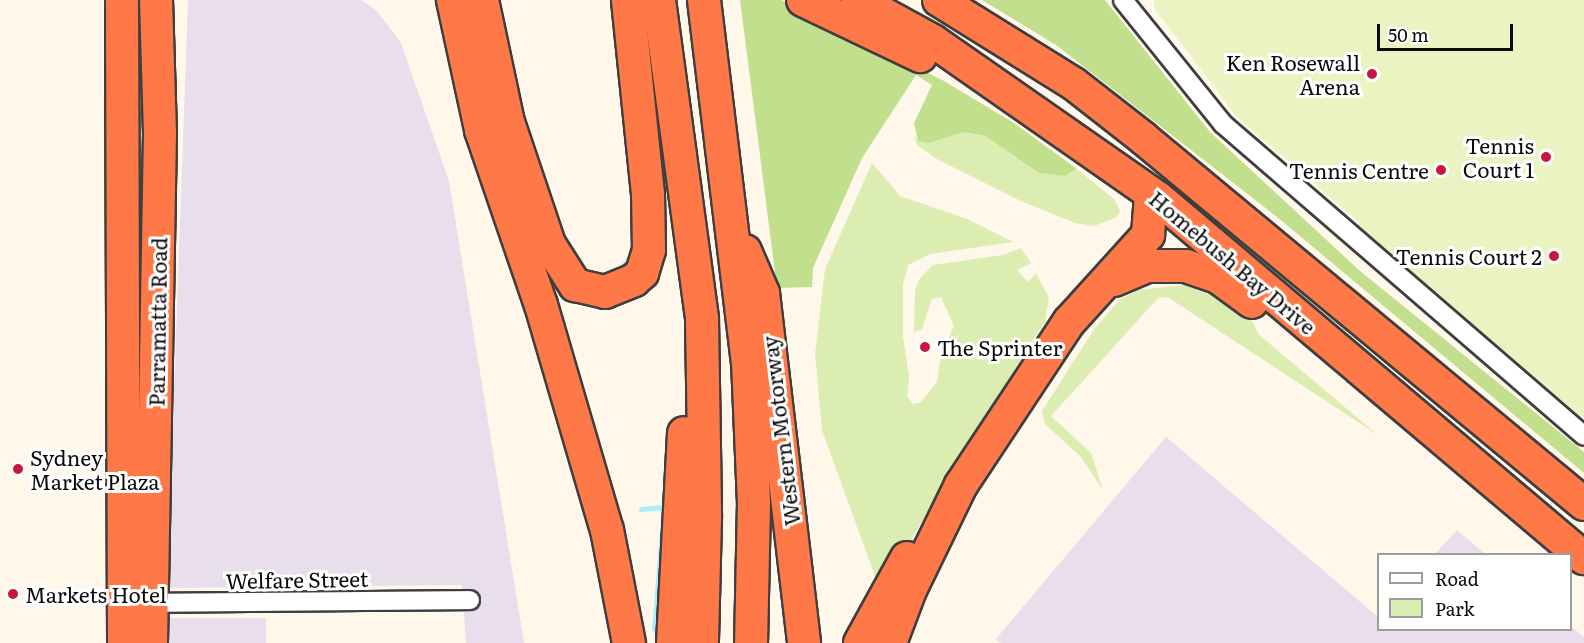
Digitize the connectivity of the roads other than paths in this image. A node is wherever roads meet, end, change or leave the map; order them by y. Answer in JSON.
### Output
{"nodes":[{"id":1,"x":122,"y":0,"type":"edge"},
{"id":2,"x":156,"y":0,"type":"edge"},
{"id":3,"x":441,"y":0,"type":"edge"},
{"id":4,"x":453,"y":0,"type":"edge"},
{"id":5,"x":482,"y":0,"type":"edge"},
{"id":6,"x":628,"y":0,"type":"edge"},
{"id":7,"x":659,"y":0,"type":"edge"},
{"id":8,"x":704,"y":0,"type":"edge"},
{"id":9,"x":803,"y":0,"type":"edge"},
{"id":10,"x":858,"y":0,"type":"edge"},
{"id":11,"x":939,"y":0,"type":"edge"},
{"id":12,"x":1123,"y":0,"type":"edge"},
{"id":13,"x":481,"y":130,"type":"junction"},
{"id":14,"x":1174,"y":163,"type":"junction"},
{"id":15,"x":1109,"y":164,"type":"junction"},
{"id":16,"x":1151,"y":194,"type":"junction"},
{"id":17,"x":733,"y":225,"type":"junction"},
{"id":18,"x":1103,"y":287,"type":"junction"},
{"id":19,"x":702,"y":320,"type":"junction"},
{"id":20,"x":1584,"y":436,"type":"edge"},
{"id":21,"x":1450,"y":445,"type":"junction"},
{"id":22,"x":1518,"y":503,"type":"junction"},
{"id":23,"x":1584,"y":504,"type":"edge"},
{"id":24,"x":598,"y":510,"type":"junction"},
{"id":25,"x":1564,"y":553,"type":"edge"},
{"id":26,"x":1584,"y":558,"type":"edge"},
{"id":27,"x":1572,"y":561,"type":"edge"},
{"id":28,"x":1584,"y":574,"type":"edge"},
{"id":29,"x":470,"y":600,"type":"dead end"},
{"id":30,"x":138,"y":603,"type":"junction"},
{"id":31,"x":881,"y":625,"type":"edge"},
{"id":32,"x":124,"y":643,"type":"edge"},
{"id":33,"x":151,"y":643,"type":"edge"},
{"id":34,"x":614,"y":643,"type":"edge"},
{"id":35,"x":629,"y":643,"type":"edge"},
{"id":36,"x":673,"y":643,"type":"edge"},
{"id":37,"x":702,"y":643,"type":"edge"},
{"id":38,"x":751,"y":643,"type":"edge"},
{"id":39,"x":804,"y":643,"type":"edge"}],
"edges":[{"from":1,"to":30,"type":"highway","name":"Parramatta Road"},
{"from":2,"to":30,"type":"highway","name":"Parramatta Road"},
{"from":3,"to":13,"type":"highway"},
{"from":4,"to":13,"type":"highway"},
{"from":5,"to":6,"type":"highway"},
{"from":7,"to":19,"type":"highway"},
{"from":8,"to":17,"type":"highway","name":"Western Motorway"},
{"from":9,"to":15,"type":"highway"},
{"from":10,"to":15,"type":"highway","name":"Homebush Bay Drive"},
{"from":11,"to":14,"type":"highway","name":"Homebush Bay Drive"},
{"from":12,"to":20,"type":"street"},
{"from":13,"to":24,"type":"highway"},
{"from":14,"to":16,"type":"highway"},
{"from":14,"to":23,"type":"highway","name":"Homebush Bay Drive"},
{"from":15,"to":16,"type":"highway","name":"Homebush Bay Drive"},
{"from":16,"to":18,"type":"highway"},
{"from":16,"to":21,"type":"highway","name":"Homebush Bay Drive"},
{"from":17,"to":38,"type":"highway","name":"Western Motorway"},
{"from":17,"to":39,"type":"highway","name":"Western Motorway"},
{"from":18,"to":21,"type":"highway"},
{"from":18,"to":31,"type":"highway"},
{"from":19,"to":36,"type":"highway"},
{"from":19,"to":37,"type":"highway"},
{"from":21,"to":22,"type":"highway","name":"Homebush Bay Drive"},
{"from":22,"to":25,"type":"highway"},
{"from":22,"to":26,"type":"highway","name":"Homebush Bay Drive"},
{"from":24,"to":34,"type":"highway"},
{"from":24,"to":35,"type":"highway"},
{"from":27,"to":28,"type":"highway"},
{"from":29,"to":30,"type":"street","name":"Welfare Street"},
{"from":30,"to":32,"type":"highway","name":"Parramatta Road"},
{"from":30,"to":33,"type":"highway","name":"Parramatta Road"}]}
